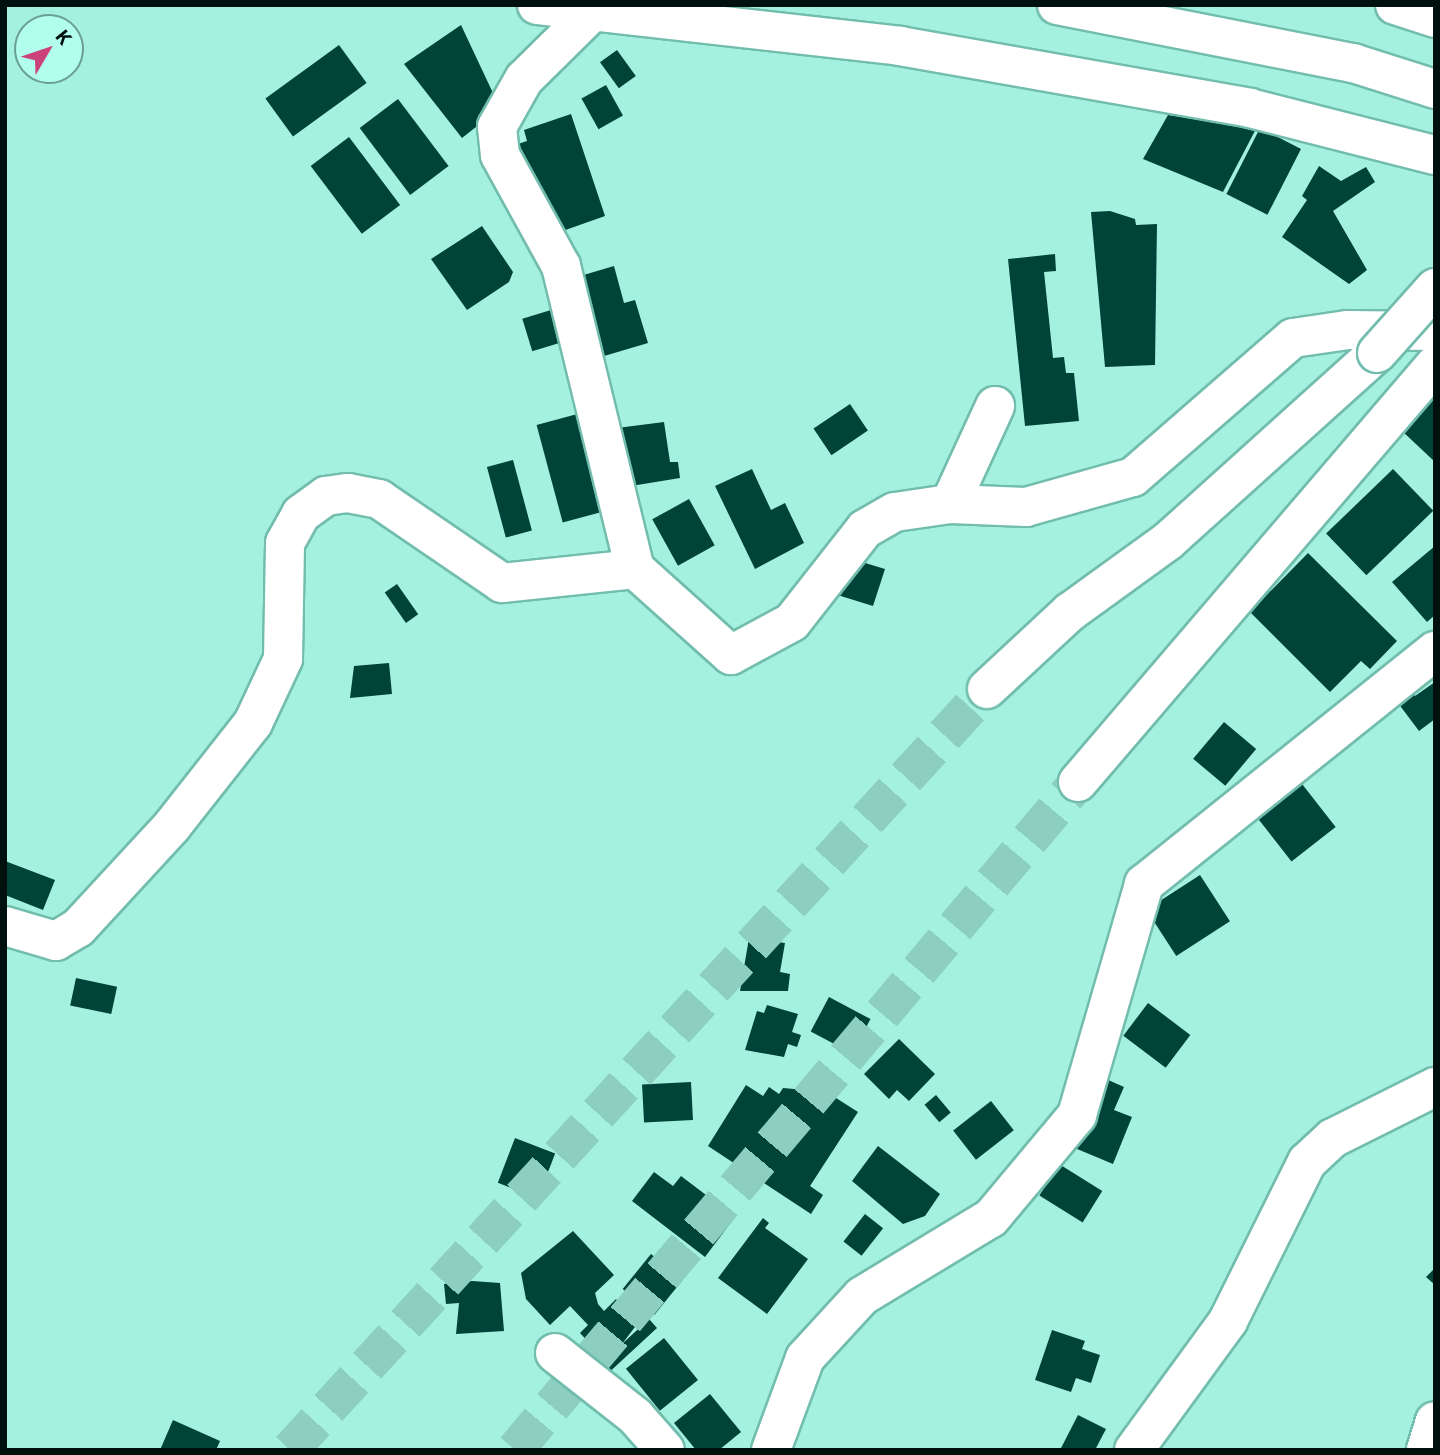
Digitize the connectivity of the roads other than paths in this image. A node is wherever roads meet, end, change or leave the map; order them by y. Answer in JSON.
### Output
{"nodes":[{"id":1,"x":537,"y":5,"type":"edge"},
{"id":2,"x":1057,"y":5,"type":"edge"},
{"id":3,"x":1395,"y":5,"type":"edge"},
{"id":4,"x":592,"y":12,"type":"junction"},
{"id":5,"x":1435,"y":18,"type":"edge"},
{"id":6,"x":1435,"y":89,"type":"edge"},
{"id":7,"x":1435,"y":155,"type":"edge"},
{"id":8,"x":1435,"y":288,"type":"edge"},
{"id":9,"x":1435,"y":331,"type":"edge"},
{"id":10,"x":1430,"y":369,"type":"edge"},
{"id":11,"x":995,"y":406,"type":"dead end"},
{"id":12,"x":950,"y":504,"type":"junction"},
{"id":13,"x":635,"y":569,"type":"junction"},
{"id":14,"x":1435,"y":651,"type":"edge"},
{"id":15,"x":987,"y":689,"type":"tunnel mouth"},
{"id":16,"x":1078,"y":782,"type":"tunnel mouth"},
{"id":17,"x":5,"y":926,"type":"edge"},
{"id":18,"x":1435,"y":1087,"type":"edge"},
{"id":19,"x":555,"y":1353,"type":"dead end"},
{"id":20,"x":1435,"y":1421,"type":"edge"},
{"id":21,"x":665,"y":1450,"type":"edge"},
{"id":22,"x":771,"y":1450,"type":"edge"},
{"id":23,"x":1134,"y":1450,"type":"edge"},
{"id":24,"x":1426,"y":1450,"type":"edge"}],
"edges":[{"from":1,"to":4,"type":"street"},
{"from":2,"to":6,"type":"street"},
{"from":3,"to":5,"type":"street"},
{"from":4,"to":7,"type":"street"},
{"from":4,"to":13,"type":"street"},
{"from":8,"to":15,"type":"street","bridge":true},
{"from":9,"to":12,"type":"street"},
{"from":10,"to":16,"type":"street"},
{"from":11,"to":12,"type":"street"},
{"from":12,"to":13,"type":"street"},
{"from":13,"to":17,"type":"street"},
{"from":14,"to":22,"type":"street"},
{"from":18,"to":23,"type":"street"},
{"from":19,"to":21,"type":"street"},
{"from":20,"to":24,"type":"street"}]}
